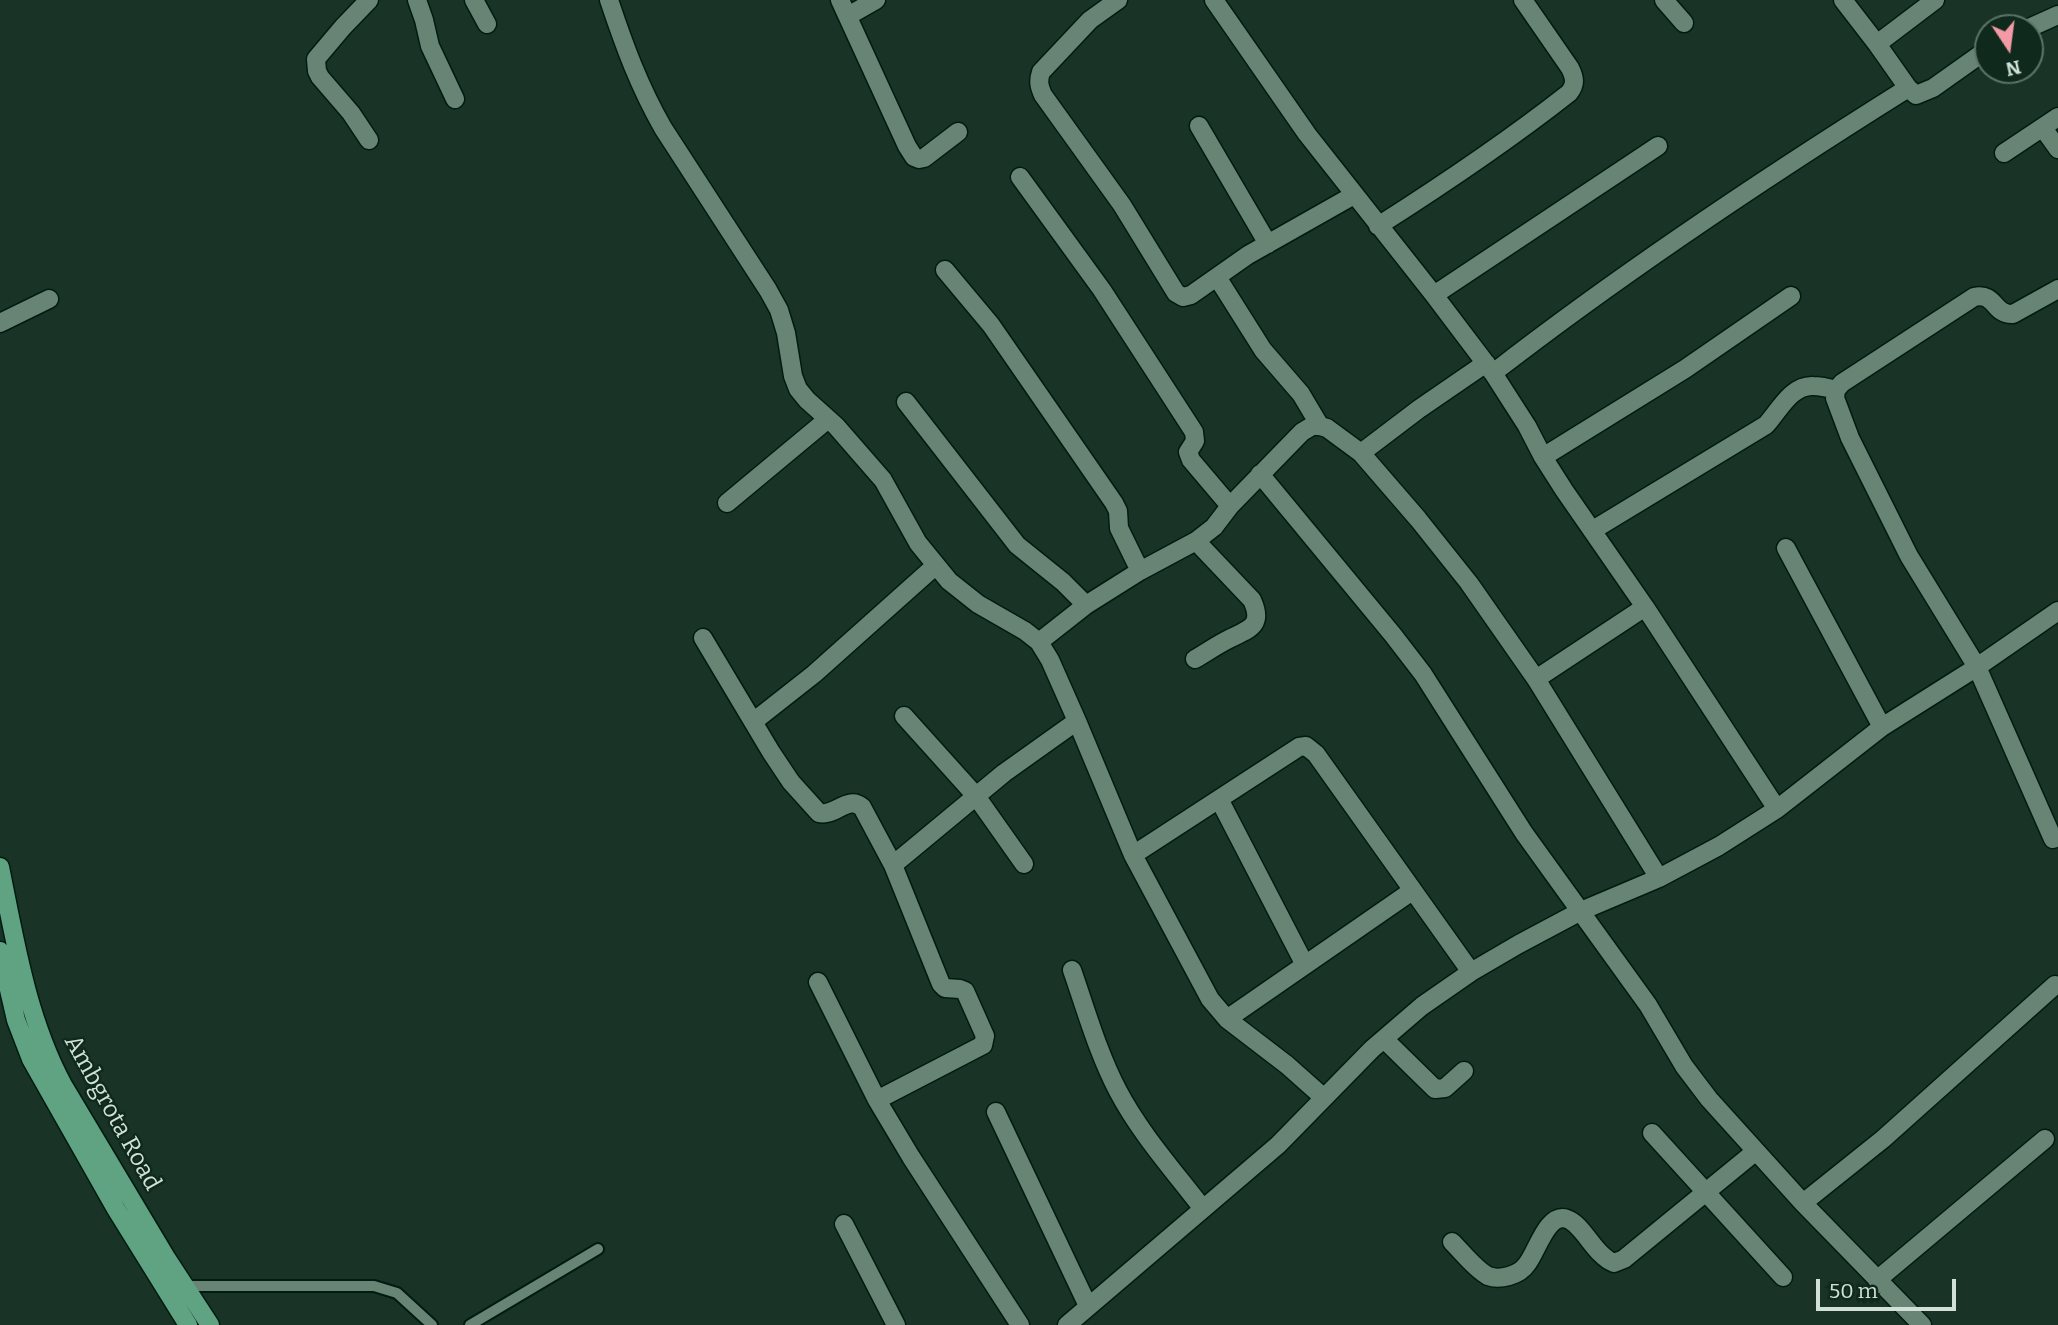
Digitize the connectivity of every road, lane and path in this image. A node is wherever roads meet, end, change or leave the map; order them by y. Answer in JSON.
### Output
{"nodes":[{"id":1,"x":369,"y":0,"type":"edge"},
{"id":2,"x":417,"y":0,"type":"edge"},
{"id":3,"x":474,"y":0,"type":"edge"},
{"id":4,"x":609,"y":0,"type":"edge"},
{"id":5,"x":876,"y":0,"type":"edge"},
{"id":6,"x":1118,"y":0,"type":"edge"},
{"id":7,"x":1214,"y":0,"type":"edge"},
{"id":8,"x":1523,"y":0,"type":"edge"},
{"id":9,"x":1664,"y":0,"type":"edge"},
{"id":10,"x":1843,"y":0,"type":"edge"},
{"id":11,"x":1935,"y":0,"type":"edge"},
{"id":12,"x":844,"y":8,"type":"edge"},
{"id":13,"x":1685,"y":23,"type":"dead end"},
{"id":14,"x":487,"y":24,"type":"dead end"},
{"id":15,"x":1878,"y":44,"type":"junction"},
{"id":16,"x":1974,"y":60,"type":"edge"},
{"id":17,"x":1908,"y":89,"type":"junction"},
{"id":18,"x":456,"y":99,"type":"dead end"},
{"id":19,"x":2058,"y":117,"type":"edge"},
{"id":20,"x":1199,"y":126,"type":"dead end"},
{"id":21,"x":2043,"y":128,"type":"junction"},
{"id":22,"x":958,"y":132,"type":"dead end"},
{"id":23,"x":369,"y":140,"type":"dead end"},
{"id":24,"x":1658,"y":146,"type":"dead end"},
{"id":25,"x":2058,"y":149,"type":"edge"},
{"id":26,"x":2004,"y":153,"type":"dead end"},
{"id":27,"x":1020,"y":177,"type":"dead end"},
{"id":28,"x":1354,"y":195,"type":"junction"},
{"id":29,"x":1378,"y":226,"type":"junction"},
{"id":30,"x":1268,"y":244,"type":"junction"},
{"id":31,"x":945,"y":270,"type":"dead end"},
{"id":32,"x":1217,"y":277,"type":"junction"},
{"id":33,"x":2058,"y":289,"type":"edge"},
{"id":34,"x":1434,"y":295,"type":"junction"},
{"id":35,"x":1791,"y":296,"type":"dead end"},
{"id":36,"x":49,"y":299,"type":"dead end"},
{"id":37,"x":0,"y":323,"type":"edge"},
{"id":38,"x":1490,"y":368,"type":"junction"},
{"id":39,"x":1836,"y":390,"type":"junction"},
{"id":40,"x":905,"y":402,"type":"dead end"},
{"id":41,"x":828,"y":419,"type":"junction"},
{"id":42,"x":1320,"y":426,"type":"junction"},
{"id":43,"x":1361,"y":453,"type":"junction"},
{"id":44,"x":1543,"y":457,"type":"junction"},
{"id":45,"x":1260,"y":474,"type":"junction"},
{"id":46,"x":727,"y":503,"type":"dead end"},
{"id":47,"x":1230,"y":506,"type":"junction"},
{"id":48,"x":1593,"y":530,"type":"junction"},
{"id":49,"x":1196,"y":541,"type":"junction"},
{"id":50,"x":1786,"y":548,"type":"dead end"},
{"id":51,"x":935,"y":566,"type":"junction"},
{"id":52,"x":1140,"y":571,"type":"junction"},
{"id":53,"x":1086,"y":605,"type":"junction"},
{"id":54,"x":1645,"y":607,"type":"junction"},
{"id":55,"x":2058,"y":611,"type":"edge"},
{"id":56,"x":703,"y":638,"type":"dead end"},
{"id":57,"x":1039,"y":642,"type":"junction"},
{"id":58,"x":1195,"y":659,"type":"dead end"},
{"id":59,"x":1978,"y":667,"type":"junction"},
{"id":60,"x":1536,"y":679,"type":"junction"},
{"id":61,"x":904,"y":716,"type":"dead end"},
{"id":62,"x":1077,"y":720,"type":"junction"},
{"id":63,"x":753,"y":722,"type":"junction"},
{"id":64,"x":1882,"y":727,"type":"junction"},
{"id":65,"x":976,"y":796,"type":"junction"},
{"id":66,"x":1219,"y":799,"type":"junction"},
{"id":67,"x":1777,"y":809,"type":"junction"},
{"id":68,"x":2053,"y":839,"type":"dead end"},
{"id":69,"x":1133,"y":855,"type":"junction"},
{"id":70,"x":1024,"y":864,"type":"dead end"},
{"id":71,"x":893,"y":865,"type":"junction"},
{"id":72,"x":0,"y":867,"type":"edge"},
{"id":73,"x":1660,"y":878,"type":"junction"},
{"id":74,"x":1412,"y":891,"type":"junction"},
{"id":75,"x":1581,"y":911,"type":"junction"},
{"id":76,"x":0,"y":951,"type":"edge"},
{"id":77,"x":1305,"y":965,"type":"junction"},
{"id":78,"x":1072,"y":970,"type":"dead end"},
{"id":79,"x":1471,"y":972,"type":"junction"},
{"id":80,"x":3,"y":981,"type":"edge"},
{"id":81,"x":818,"y":982,"type":"dead end"},
{"id":82,"x":2055,"y":985,"type":"dead end"},
{"id":83,"x":1227,"y":1019,"type":"junction"},
{"id":84,"x":1384,"y":1039,"type":"junction"},
{"id":85,"x":1464,"y":1071,"type":"dead end"},
{"id":86,"x":1323,"y":1097,"type":"junction"},
{"id":87,"x":877,"y":1100,"type":"junction"},
{"id":88,"x":996,"y":1112,"type":"dead end"},
{"id":89,"x":1652,"y":1133,"type":"dead end"},
{"id":90,"x":2045,"y":1139,"type":"dead end"},
{"id":91,"x":1756,"y":1151,"type":"junction"},
{"id":92,"x":1707,"y":1191,"type":"junction"},
{"id":93,"x":1803,"y":1203,"type":"junction"},
{"id":94,"x":1203,"y":1209,"type":"junction"},
{"id":95,"x":844,"y":1224,"type":"dead end"},
{"id":96,"x":1452,"y":1242,"type":"dead end"},
{"id":97,"x":598,"y":1249,"type":"dead end"},
{"id":98,"x":1783,"y":1277,"type":"dead end"},
{"id":99,"x":1877,"y":1280,"type":"junction"},
{"id":100,"x":185,"y":1286,"type":"junction"},
{"id":101,"x":1088,"y":1306,"type":"junction"},
{"id":102,"x":188,"y":1325,"type":"edge"},
{"id":103,"x":210,"y":1325,"type":"edge"},
{"id":104,"x":432,"y":1325,"type":"edge"},
{"id":105,"x":470,"y":1325,"type":"edge"},
{"id":106,"x":896,"y":1325,"type":"edge"},
{"id":107,"x":1020,"y":1325,"type":"edge"},
{"id":108,"x":1067,"y":1325,"type":"edge"},
{"id":109,"x":1922,"y":1325,"type":"edge"}],
"edges":[{"from":1,"to":23,"type":"street"},
{"from":2,"to":18,"type":"street"},
{"from":3,"to":14,"type":"street"},
{"from":4,"to":41,"type":"street"},
{"from":5,"to":12,"type":"street"},
{"from":6,"to":32,"type":"street"},
{"from":7,"to":28,"type":"street"},
{"from":8,"to":29,"type":"street"},
{"from":9,"to":13,"type":"street"},
{"from":10,"to":15,"type":"street"},
{"from":11,"to":15,"type":"street"},
{"from":12,"to":22,"type":"street"},
{"from":15,"to":17,"type":"street"},
{"from":16,"to":17,"type":"street"},
{"from":17,"to":38,"type":"street"},
{"from":19,"to":21,"type":"street"},
{"from":20,"to":30,"type":"street"},
{"from":21,"to":25,"type":"street"},
{"from":21,"to":26,"type":"street"},
{"from":24,"to":34,"type":"street"},
{"from":27,"to":47,"type":"street"},
{"from":28,"to":29,"type":"street"},
{"from":28,"to":30,"type":"street"},
{"from":29,"to":34,"type":"street"},
{"from":30,"to":32,"type":"street"},
{"from":31,"to":52,"type":"street"},
{"from":32,"to":42,"type":"street"},
{"from":33,"to":39,"type":"street"},
{"from":34,"to":38,"type":"street"},
{"from":35,"to":44,"type":"street"},
{"from":36,"to":37,"type":"street"},
{"from":38,"to":43,"type":"street"},
{"from":38,"to":44,"type":"street"},
{"from":39,"to":48,"type":"street"},
{"from":39,"to":59,"type":"street"},
{"from":40,"to":53,"type":"street"},
{"from":41,"to":46,"type":"street"},
{"from":41,"to":51,"type":"street"},
{"from":42,"to":43,"type":"street"},
{"from":42,"to":45,"type":"street"},
{"from":43,"to":60,"type":"street"},
{"from":44,"to":48,"type":"street"},
{"from":45,"to":47,"type":"street"},
{"from":45,"to":75,"type":"street"},
{"from":47,"to":49,"type":"street"},
{"from":48,"to":54,"type":"street"},
{"from":49,"to":52,"type":"street"},
{"from":49,"to":58,"type":"street"},
{"from":50,"to":64,"type":"street"},
{"from":51,"to":57,"type":"street"},
{"from":51,"to":63,"type":"street"},
{"from":52,"to":53,"type":"street"},
{"from":53,"to":57,"type":"street"},
{"from":54,"to":60,"type":"street"},
{"from":54,"to":67,"type":"street"},
{"from":55,"to":59,"type":"street"},
{"from":56,"to":63,"type":"street"},
{"from":57,"to":62,"type":"street"},
{"from":59,"to":64,"type":"street"},
{"from":59,"to":68,"type":"street"},
{"from":60,"to":73,"type":"street"},
{"from":61,"to":65,"type":"street"},
{"from":62,"to":65,"type":"street"},
{"from":62,"to":69,"type":"street"},
{"from":63,"to":71,"type":"street"},
{"from":64,"to":67,"type":"street"},
{"from":65,"to":70,"type":"street"},
{"from":65,"to":71,"type":"street"},
{"from":66,"to":69,"type":"street"},
{"from":66,"to":74,"type":"street"},
{"from":66,"to":77,"type":"street"},
{"from":67,"to":73,"type":"street"},
{"from":69,"to":83,"type":"street"},
{"from":71,"to":87,"type":"street"},
{"from":72,"to":100,"type":"main road","name":"Ambgrota Road"},
{"from":73,"to":75,"type":"street"},
{"from":74,"to":77,"type":"street"},
{"from":74,"to":79,"type":"street"},
{"from":75,"to":79,"type":"street"},
{"from":75,"to":91,"type":"street"},
{"from":76,"to":80,"type":"main road"},
{"from":77,"to":83,"type":"street"},
{"from":78,"to":94,"type":"street"},
{"from":79,"to":84,"type":"street"},
{"from":80,"to":102,"type":"main road"},
{"from":81,"to":87,"type":"street"},
{"from":82,"to":93,"type":"street"},
{"from":83,"to":86,"type":"street"},
{"from":84,"to":85,"type":"street"},
{"from":84,"to":86,"type":"street"},
{"from":86,"to":94,"type":"street"},
{"from":87,"to":107,"type":"street"},
{"from":88,"to":101,"type":"street"},
{"from":89,"to":92,"type":"street"},
{"from":90,"to":99,"type":"street"},
{"from":91,"to":92,"type":"street"},
{"from":91,"to":93,"type":"street"},
{"from":92,"to":96,"type":"street"},
{"from":92,"to":98,"type":"street"},
{"from":93,"to":99,"type":"street"},
{"from":94,"to":101,"type":"street"},
{"from":95,"to":106,"type":"street"},
{"from":97,"to":105,"type":"lane"},
{"from":99,"to":109,"type":"street"},
{"from":100,"to":103,"type":"main road","name":"Ambgrota Road"},
{"from":100,"to":104,"type":"lane"},
{"from":101,"to":108,"type":"street"}]}
